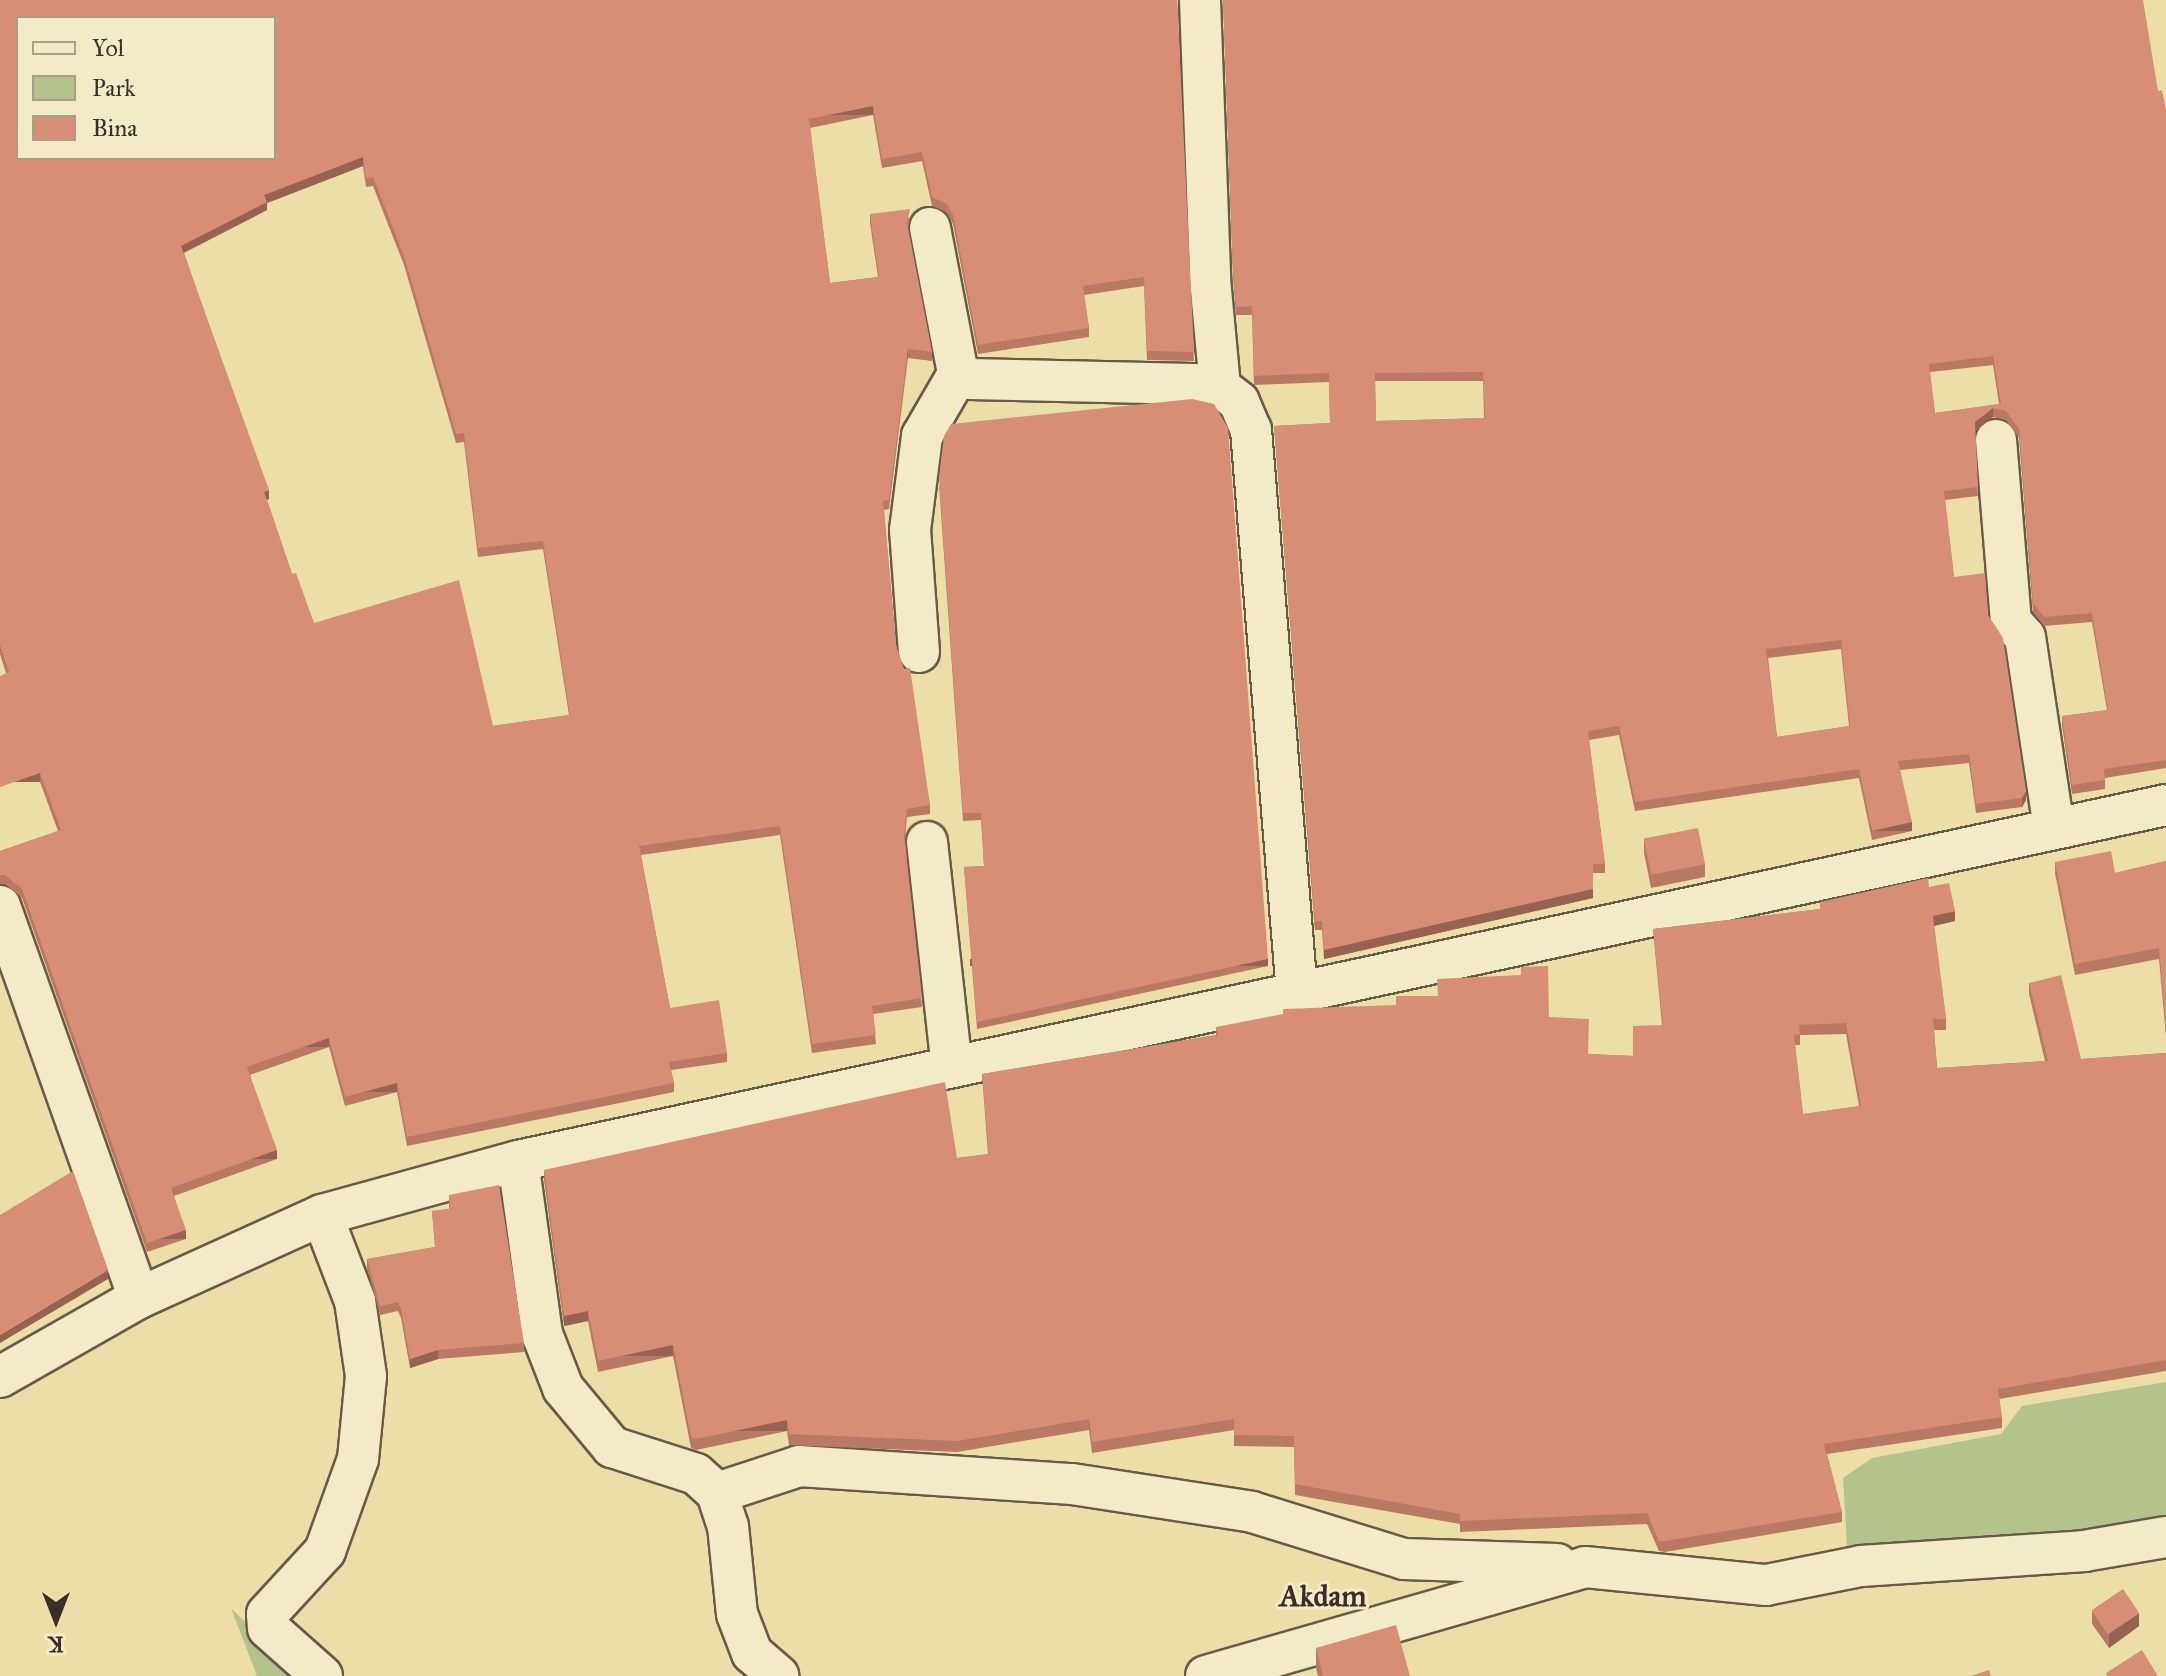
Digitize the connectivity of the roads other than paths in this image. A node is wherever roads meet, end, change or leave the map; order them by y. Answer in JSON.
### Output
{"nodes":[{"id":1,"x":1200,"y":0,"type":"edge"},
{"id":2,"x":930,"y":228,"type":"dead end"},
{"id":3,"x":958,"y":374,"type":"junction"},
{"id":4,"x":1220,"y":387,"type":"junction"},
{"id":5,"x":1996,"y":440,"type":"dead end"},
{"id":6,"x":919,"y":652,"type":"dead end"},
{"id":7,"x":2166,"y":805,"type":"edge"},
{"id":8,"x":2054,"y":829,"type":"junction"},
{"id":9,"x":927,"y":842,"type":"dead end"},
{"id":10,"x":0,"y":906,"type":"edge"},
{"id":11,"x":1297,"y":993,"type":"junction"},
{"id":12,"x":952,"y":1067,"type":"junction"},
{"id":13,"x":518,"y":1161,"type":"junction"},
{"id":14,"x":322,"y":1215,"type":"junction"},
{"id":15,"x":139,"y":1298,"type":"junction"},
{"id":16,"x":0,"y":1377,"type":"edge"},
{"id":17,"x":717,"y":1493,"type":"junction"},
{"id":18,"x":2166,"y":1537,"type":"edge"},
{"id":19,"x":1585,"y":1567,"type":"junction"},
{"id":20,"x":322,"y":1676,"type":"edge"},
{"id":21,"x":778,"y":1676,"type":"edge"},
{"id":22,"x":1206,"y":1676,"type":"edge"}],
"edges":[{"from":1,"to":4,"type":"street"},
{"from":2,"to":3,"type":"street"},
{"from":3,"to":4,"type":"street"},
{"from":3,"to":6,"type":"street"},
{"from":4,"to":11,"type":"street"},
{"from":5,"to":8,"type":"street"},
{"from":7,"to":8,"type":"street"},
{"from":8,"to":11,"type":"street"},
{"from":9,"to":12,"type":"street"},
{"from":10,"to":15,"type":"street"},
{"from":11,"to":12,"type":"street"},
{"from":12,"to":13,"type":"street"},
{"from":13,"to":14,"type":"street"},
{"from":13,"to":17,"type":"street"},
{"from":14,"to":15,"type":"street"},
{"from":14,"to":20,"type":"street"},
{"from":15,"to":16,"type":"street"},
{"from":17,"to":19,"type":"street"},
{"from":17,"to":21,"type":"street"},
{"from":18,"to":19,"type":"street"},
{"from":19,"to":22,"type":"street"}]}
